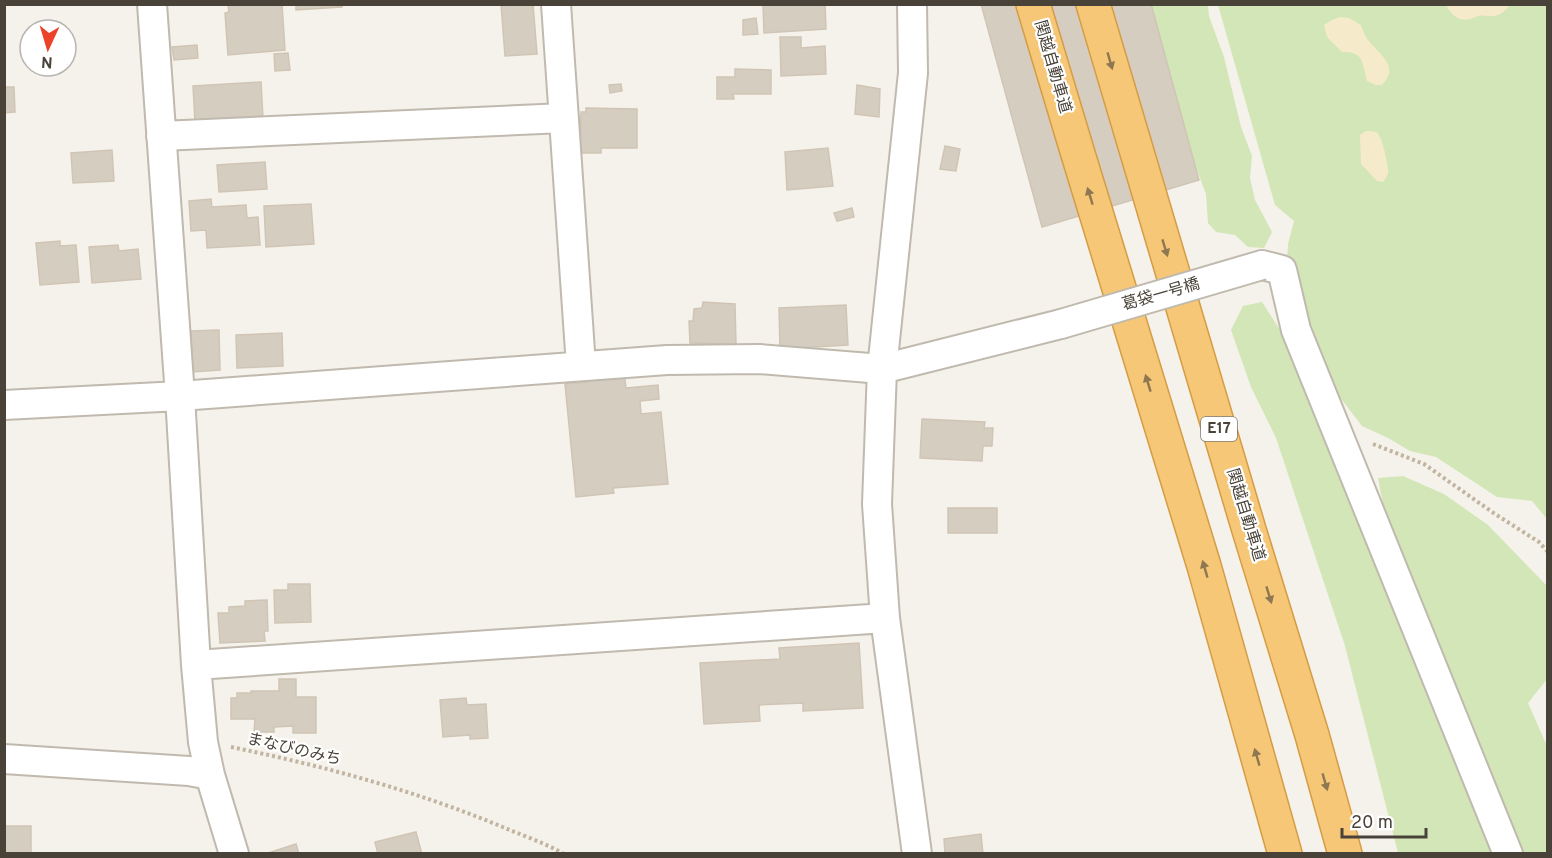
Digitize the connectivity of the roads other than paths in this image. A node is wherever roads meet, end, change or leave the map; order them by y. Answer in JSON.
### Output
{"nodes":[{"id":1,"x":152,"y":4,"type":"edge"},
{"id":2,"x":556,"y":4,"type":"edge"},
{"id":3,"x":912,"y":4,"type":"edge"},
{"id":4,"x":1034,"y":4,"type":"edge"},
{"id":5,"x":1093,"y":4,"type":"edge"},
{"id":6,"x":564,"y":118,"type":"junction"},
{"id":7,"x":161,"y":136,"type":"junction"},
{"id":8,"x":581,"y":366,"type":"junction"},
{"id":9,"x":882,"y":369,"type":"junction"},
{"id":10,"x":180,"y":396,"type":"junction"},
{"id":11,"x":4,"y":405,"type":"edge"},
{"id":12,"x":885,"y":618,"type":"junction"},
{"id":13,"x":196,"y":665,"type":"junction"},
{"id":14,"x":4,"y":759,"type":"edge"},
{"id":15,"x":210,"y":775,"type":"junction"},
{"id":16,"x":234,"y":854,"type":"edge"},
{"id":17,"x":917,"y":854,"type":"edge"},
{"id":18,"x":1285,"y":854,"type":"edge"},
{"id":19,"x":1345,"y":854,"type":"edge"},
{"id":20,"x":1508,"y":854,"type":"edge"}],
"edges":[{"from":1,"to":7,"type":"street"},
{"from":2,"to":6,"type":"street"},
{"from":3,"to":9,"type":"street"},
{"from":18,"to":4,"type":"highway","name":"関越自動車道","one_way":true},
{"from":5,"to":19,"type":"highway","name":"関越自動車道","number":"E17","one_way":true},
{"from":6,"to":7,"type":"street"},
{"from":6,"to":8,"type":"street"},
{"from":7,"to":10,"type":"street"},
{"from":8,"to":9,"type":"street","name":"葛袋一号橋"},
{"from":8,"to":10,"type":"street","name":"葛袋一号橋"},
{"from":9,"to":12,"type":"street"},
{"from":9,"to":20,"type":"street","name":"葛袋一号橋","bridge":true},
{"from":10,"to":11,"type":"street","name":"葛袋一号橋"},
{"from":10,"to":13,"type":"street"},
{"from":12,"to":13,"type":"street"},
{"from":12,"to":17,"type":"street"},
{"from":13,"to":15,"type":"street"},
{"from":14,"to":15,"type":"street"},
{"from":15,"to":16,"type":"street"}]}
